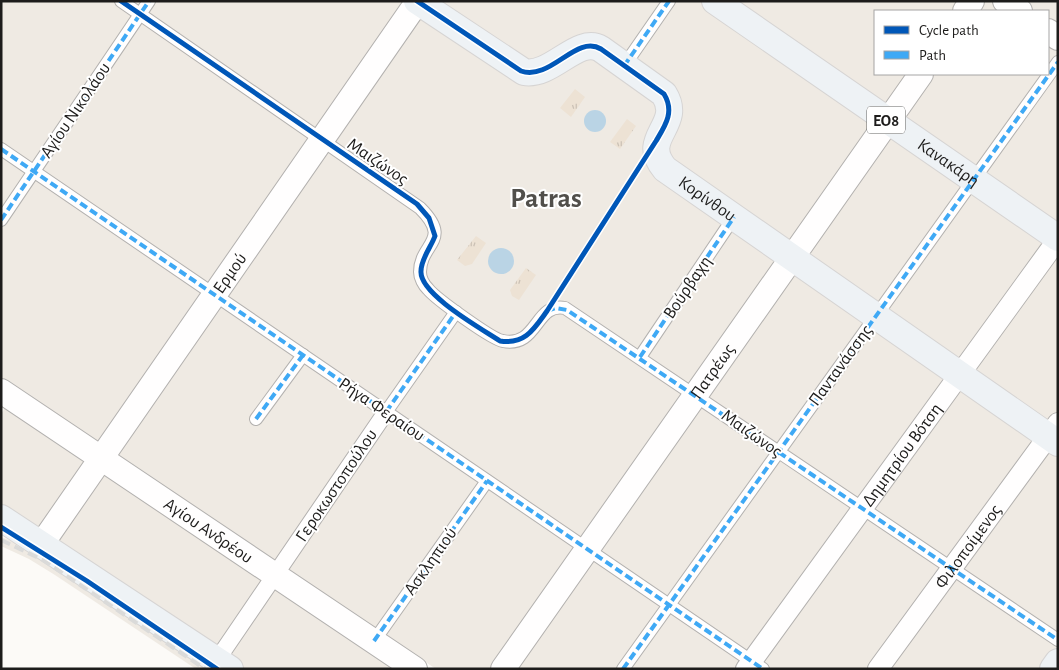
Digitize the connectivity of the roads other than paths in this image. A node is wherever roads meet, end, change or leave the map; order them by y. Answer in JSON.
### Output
{"nodes":[{"id":1,"x":121,"y":1,"type":"edge"},
{"id":2,"x":149,"y":1,"type":"edge"},
{"id":3,"x":668,"y":1,"type":"edge"},
{"id":4,"x":715,"y":1,"type":"edge"},
{"id":5,"x":1006,"y":1,"type":"edge"},
{"id":6,"x":418,"y":2,"type":"edge"},
{"id":7,"x":1019,"y":10,"type":"edge"},
{"id":8,"x":140,"y":14,"type":"junction"},
{"id":9,"x":1058,"y":62,"type":"edge"},
{"id":10,"x":624,"y":66,"type":"junction"},
{"id":11,"x":1049,"y":74,"type":"edge"},
{"id":12,"x":920,"y":75,"type":"edge"},
{"id":13,"x":1049,"y":75,"type":"edge"},
{"id":14,"x":888,"y":121,"type":"junction"},
{"id":15,"x":322,"y":140,"type":"junction"},
{"id":16,"x":1,"y":149,"type":"edge"},
{"id":17,"x":34,"y":171,"type":"junction"},
{"id":18,"x":973,"y":180,"type":"junction"},
{"id":19,"x":734,"y":217,"type":"junction"},
{"id":20,"x":1,"y":220,"type":"edge"},
{"id":21,"x":1058,"y":238,"type":"edge"},
{"id":22,"x":791,"y":258,"type":"junction"},
{"id":23,"x":214,"y":294,"type":"junction"},
{"id":24,"x":456,"y":312,"type":"junction"},
{"id":25,"x":876,"y":316,"type":"junction"},
{"id":26,"x":303,"y":355,"type":"junction"},
{"id":27,"x":640,"y":357,"type":"junction"},
{"id":28,"x":960,"y":374,"type":"junction"},
{"id":29,"x":1,"y":391,"type":"edge"},
{"id":30,"x":696,"y":394,"type":"junction"},
{"id":31,"x":386,"y":412,"type":"junction"},
{"id":32,"x":256,"y":420,"type":"dead end"},
{"id":33,"x":1054,"y":434,"type":"edge"},
{"id":34,"x":779,"y":451,"type":"junction"},
{"id":35,"x":100,"y":458,"type":"junction"},
{"id":36,"x":487,"y":481,"type":"junction"},
{"id":37,"x":863,"y":508,"type":"junction"},
{"id":38,"x":1,"y":518,"type":"edge"},
{"id":39,"x":41,"y":544,"type":"junction"},
{"id":40,"x":587,"y":549,"type":"junction"},
{"id":41,"x":952,"y":568,"type":"junction"},
{"id":42,"x":275,"y":575,"type":"junction"},
{"id":43,"x":669,"y":604,"type":"junction"},
{"id":44,"x":1058,"y":640,"type":"edge"},
{"id":45,"x":374,"y":641,"type":"junction"},
{"id":46,"x":1058,"y":662,"type":"edge"},
{"id":47,"x":224,"y":665,"type":"edge"},
{"id":48,"x":754,"y":666,"type":"edge"},
{"id":49,"x":415,"y":669,"type":"edge"},
{"id":50,"x":503,"y":669,"type":"edge"},
{"id":51,"x":623,"y":669,"type":"edge"},
{"id":52,"x":878,"y":669,"type":"edge"},
{"id":53,"x":1053,"y":669,"type":"edge"}],
"edges":[{"from":1,"to":8,"type":"street","name":"Μαιζώνος"},
{"from":2,"to":8,"type":"street","name":"Αγίου Νικολάου"},
{"from":3,"to":10,"type":"street"},
{"from":4,"to":14,"type":"main road","name":"Κανακάρη","number":"ΕΟ8"},
{"from":5,"to":7,"type":"main road"},
{"from":6,"to":10,"type":"main road","name":"Κορίνθου"},
{"from":6,"to":15,"type":"main road","name":"Ερμού"},
{"from":8,"to":15,"type":"street","name":"Μαιζώνος"},
{"from":8,"to":17,"type":"street","name":"Αγίου Νικολάου"},
{"from":9,"to":11,"type":"street","name":"Παντανάσσης"},
{"from":10,"to":19,"type":"main road","name":"Κορίνθου"},
{"from":12,"to":14,"type":"main road","name":"Πατρέως"},
{"from":13,"to":18,"type":"street","name":"Παντανάσσης"},
{"from":14,"to":18,"type":"main road","name":"Κανακάρη","number":"ΕΟ8"},
{"from":14,"to":22,"type":"main road","name":"Πατρέως"},
{"from":15,"to":23,"type":"main road","name":"Ερμού"},
{"from":15,"to":24,"type":"street","name":"Μαιζώνος"},
{"from":16,"to":17,"type":"street","name":"Ρήγα Φεραίου"},
{"from":17,"to":20,"type":"street","name":"Αγίου Νικολάου"},
{"from":17,"to":23,"type":"street","name":"Ρήγα Φεραίου"},
{"from":18,"to":21,"type":"main road","name":"Κανακάρη","number":"ΕΟ8"},
{"from":18,"to":25,"type":"street","name":"Παντανάσσης"},
{"from":19,"to":22,"type":"main road","name":"Κορίνθου"},
{"from":19,"to":27,"type":"street","name":"Βούρβαχη"},
{"from":21,"to":28,"type":"street","name":"Δημητρίου Βότση"},
{"from":22,"to":25,"type":"main road","name":"Κορίνθου"},
{"from":22,"to":30,"type":"main road","name":"Πατρέως"},
{"from":23,"to":26,"type":"street","name":"Ρήγα Φεραίου"},
{"from":23,"to":35,"type":"main road","name":"Ερμού"},
{"from":24,"to":27,"type":"street","name":"Μαιζώνος"},
{"from":24,"to":31,"type":"street","name":"Γεροκωστοπούλου"},
{"from":25,"to":28,"type":"main road","name":"Κορίνθου"},
{"from":25,"to":34,"type":"street","name":"Παντανάσσης"},
{"from":26,"to":31,"type":"street","name":"Ρήγα Φεραίου"},
{"from":26,"to":32,"type":"street"},
{"from":27,"to":30,"type":"street","name":"Μαιζώνος"},
{"from":28,"to":33,"type":"main road","name":"Κορίνθου"},
{"from":28,"to":37,"type":"street","name":"Δημητρίου Βότση"},
{"from":29,"to":35,"type":"main road","name":"Αγίου Ανδρέου"},
{"from":30,"to":34,"type":"street","name":"Μαιζώνος"},
{"from":30,"to":40,"type":"main road","name":"Πατρέως"},
{"from":31,"to":36,"type":"street","name":"Ρήγα Φεραίου"},
{"from":31,"to":42,"type":"street","name":"Γεροκωστοπούλου"},
{"from":33,"to":41,"type":"street","name":"Φιλοποίμενος"},
{"from":34,"to":37,"type":"street","name":"Μαιζώνος"},
{"from":34,"to":43,"type":"street","name":"Παντανάσσης"},
{"from":35,"to":39,"type":"main road","name":"Ερμού"},
{"from":35,"to":42,"type":"main road","name":"Αγίου Ανδρέου"},
{"from":36,"to":40,"type":"street","name":"Ρήγα Φεραίου"},
{"from":36,"to":45,"type":"street","name":"Ασκληπιού"},
{"from":37,"to":41,"type":"street","name":"Μαιζώνος"},
{"from":37,"to":48,"type":"street","name":"Δημητρίου Βότση"},
{"from":38,"to":39,"type":"main road"},
{"from":39,"to":47,"type":"main road"},
{"from":40,"to":43,"type":"street","name":"Ρήγα Φεραίου"},
{"from":40,"to":50,"type":"main road","name":"Πατρέως"},
{"from":41,"to":44,"type":"street","name":"Μαιζώνος"},
{"from":41,"to":52,"type":"street","name":"Φιλοποίμενος"},
{"from":42,"to":45,"type":"main road","name":"Αγίου Ανδρέου"},
{"from":42,"to":47,"type":"street","name":"Γεροκωστοπούλου"},
{"from":43,"to":48,"type":"street","name":"Ρήγα Φεραίου"},
{"from":43,"to":51,"type":"street","name":"Παντανάσσης"},
{"from":45,"to":49,"type":"main road","name":"Αγίου Ανδρέου"},
{"from":46,"to":53,"type":"main road"}]}
